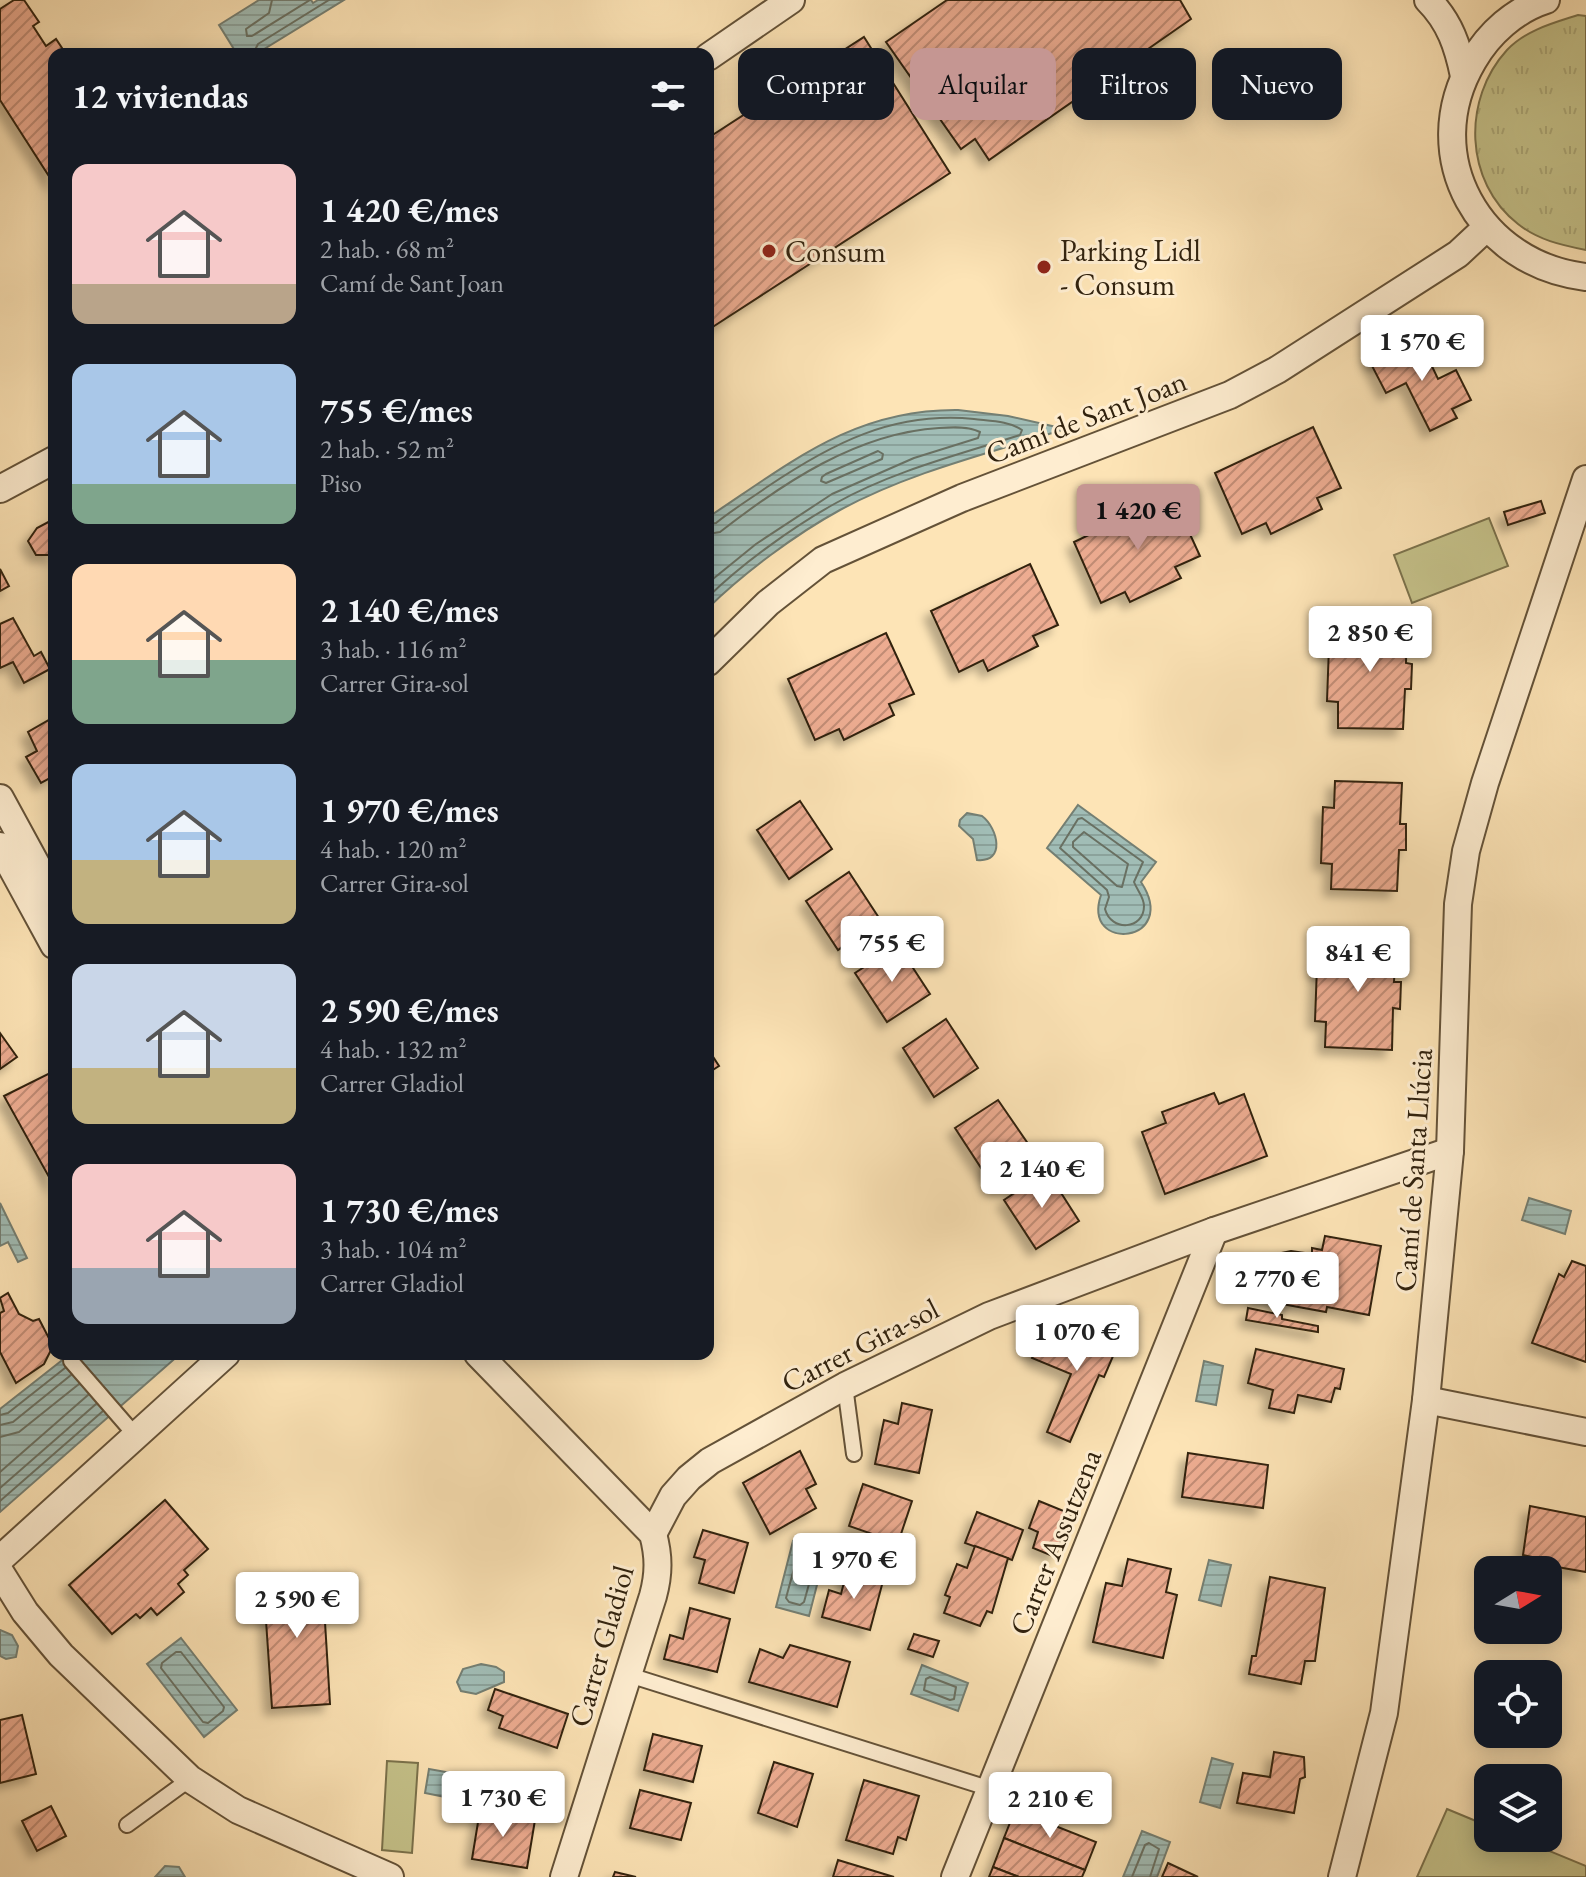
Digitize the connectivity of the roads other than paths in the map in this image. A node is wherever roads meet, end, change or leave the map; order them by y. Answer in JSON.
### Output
{"nodes":[{"id":1,"x":791,"y":0,"type":"edge"},
{"id":2,"x":1428,"y":0,"type":"edge"},
{"id":3,"x":1540,"y":1,"type":"edge"},
{"id":4,"x":714,"y":53,"type":"edge"},
{"id":5,"x":1464,"y":76,"type":"junction"},
{"id":6,"x":1487,"y":227,"type":"junction"},
{"id":7,"x":1586,"y":277,"type":"edge"},
{"id":8,"x":48,"y":463,"type":"edge"},
{"id":9,"x":1586,"y":479,"type":"edge"},
{"id":10,"x":0,"y":489,"type":"edge"},
{"id":11,"x":714,"y":656,"type":"edge"},
{"id":12,"x":0,"y":798,"type":"edge"},
{"id":13,"x":0,"y":846,"type":"edge"},
{"id":14,"x":48,"y":886,"type":"edge"},
{"id":15,"x":48,"y":934,"type":"edge"},
{"id":16,"x":1450,"y":1151,"type":"junction"},
{"id":17,"x":1214,"y":1231,"type":"junction"},
{"id":18,"x":219,"y":1360,"type":"edge"},
{"id":19,"x":484,"y":1360,"type":"edge"},
{"id":20,"x":71,"y":1361,"type":"dead end"},
{"id":21,"x":845,"y":1386,"type":"junction"},
{"id":22,"x":1426,"y":1400,"type":"junction"},
{"id":23,"x":1586,"y":1432,"type":"edge"},
{"id":24,"x":136,"y":1436,"type":"junction"},
{"id":25,"x":854,"y":1454,"type":"dead end"},
{"id":26,"x":653,"y":1534,"type":"junction"},
{"id":27,"x":0,"y":1559,"type":"edge"},
{"id":28,"x":0,"y":1572,"type":"edge"},
{"id":29,"x":629,"y":1675,"type":"junction"},
{"id":30,"x":190,"y":1779,"type":"junction"},
{"id":31,"x":991,"y":1789,"type":"junction"},
{"id":32,"x":127,"y":1825,"type":"dead end"},
{"id":33,"x":390,"y":1877,"type":"edge"},
{"id":34,"x":564,"y":1877,"type":"edge"},
{"id":35,"x":955,"y":1877,"type":"edge"},
{"id":36,"x":1342,"y":1877,"type":"edge"}],
"edges":[{"from":1,"to":4,"type":"street"},
{"from":2,"to":5,"type":"street"},
{"from":3,"to":5,"type":"street"},
{"from":5,"to":6,"type":"street"},
{"from":6,"to":7,"type":"street"},
{"from":6,"to":11,"type":"street","name":"Camí de Sant Joan"},
{"from":8,"to":10,"type":"street"},
{"from":9,"to":16,"type":"street","name":"Camí de Santa Llúcia"},
{"from":12,"to":14,"type":"street"},
{"from":13,"to":15,"type":"street"},
{"from":16,"to":17,"type":"street","name":"Carrer Gira-sol"},
{"from":16,"to":22,"type":"street","name":"Camí de Santa Llúcia"},
{"from":17,"to":21,"type":"street","name":"Carrer Gira-sol"},
{"from":17,"to":31,"type":"street","name":"Carrer Assutzena"},
{"from":18,"to":24,"type":"street"},
{"from":19,"to":26,"type":"street","name":"Carrer Gladiol"},
{"from":20,"to":24,"type":"lane"},
{"from":21,"to":25,"type":"lane"},
{"from":21,"to":26,"type":"street","name":"Carrer Gira-sol"},
{"from":22,"to":23,"type":"street"},
{"from":22,"to":36,"type":"street","name":"Camí de Santa Llúcia"},
{"from":24,"to":27,"type":"street"},
{"from":26,"to":29,"type":"street","name":"Carrer Gladiol"},
{"from":28,"to":30,"type":"street"},
{"from":29,"to":31,"type":"lane"},
{"from":29,"to":34,"type":"street","name":"Carrer Gladiol"},
{"from":30,"to":32,"type":"lane"},
{"from":30,"to":33,"type":"street"},
{"from":31,"to":35,"type":"street","name":"Carrer Assutzena"}]}
